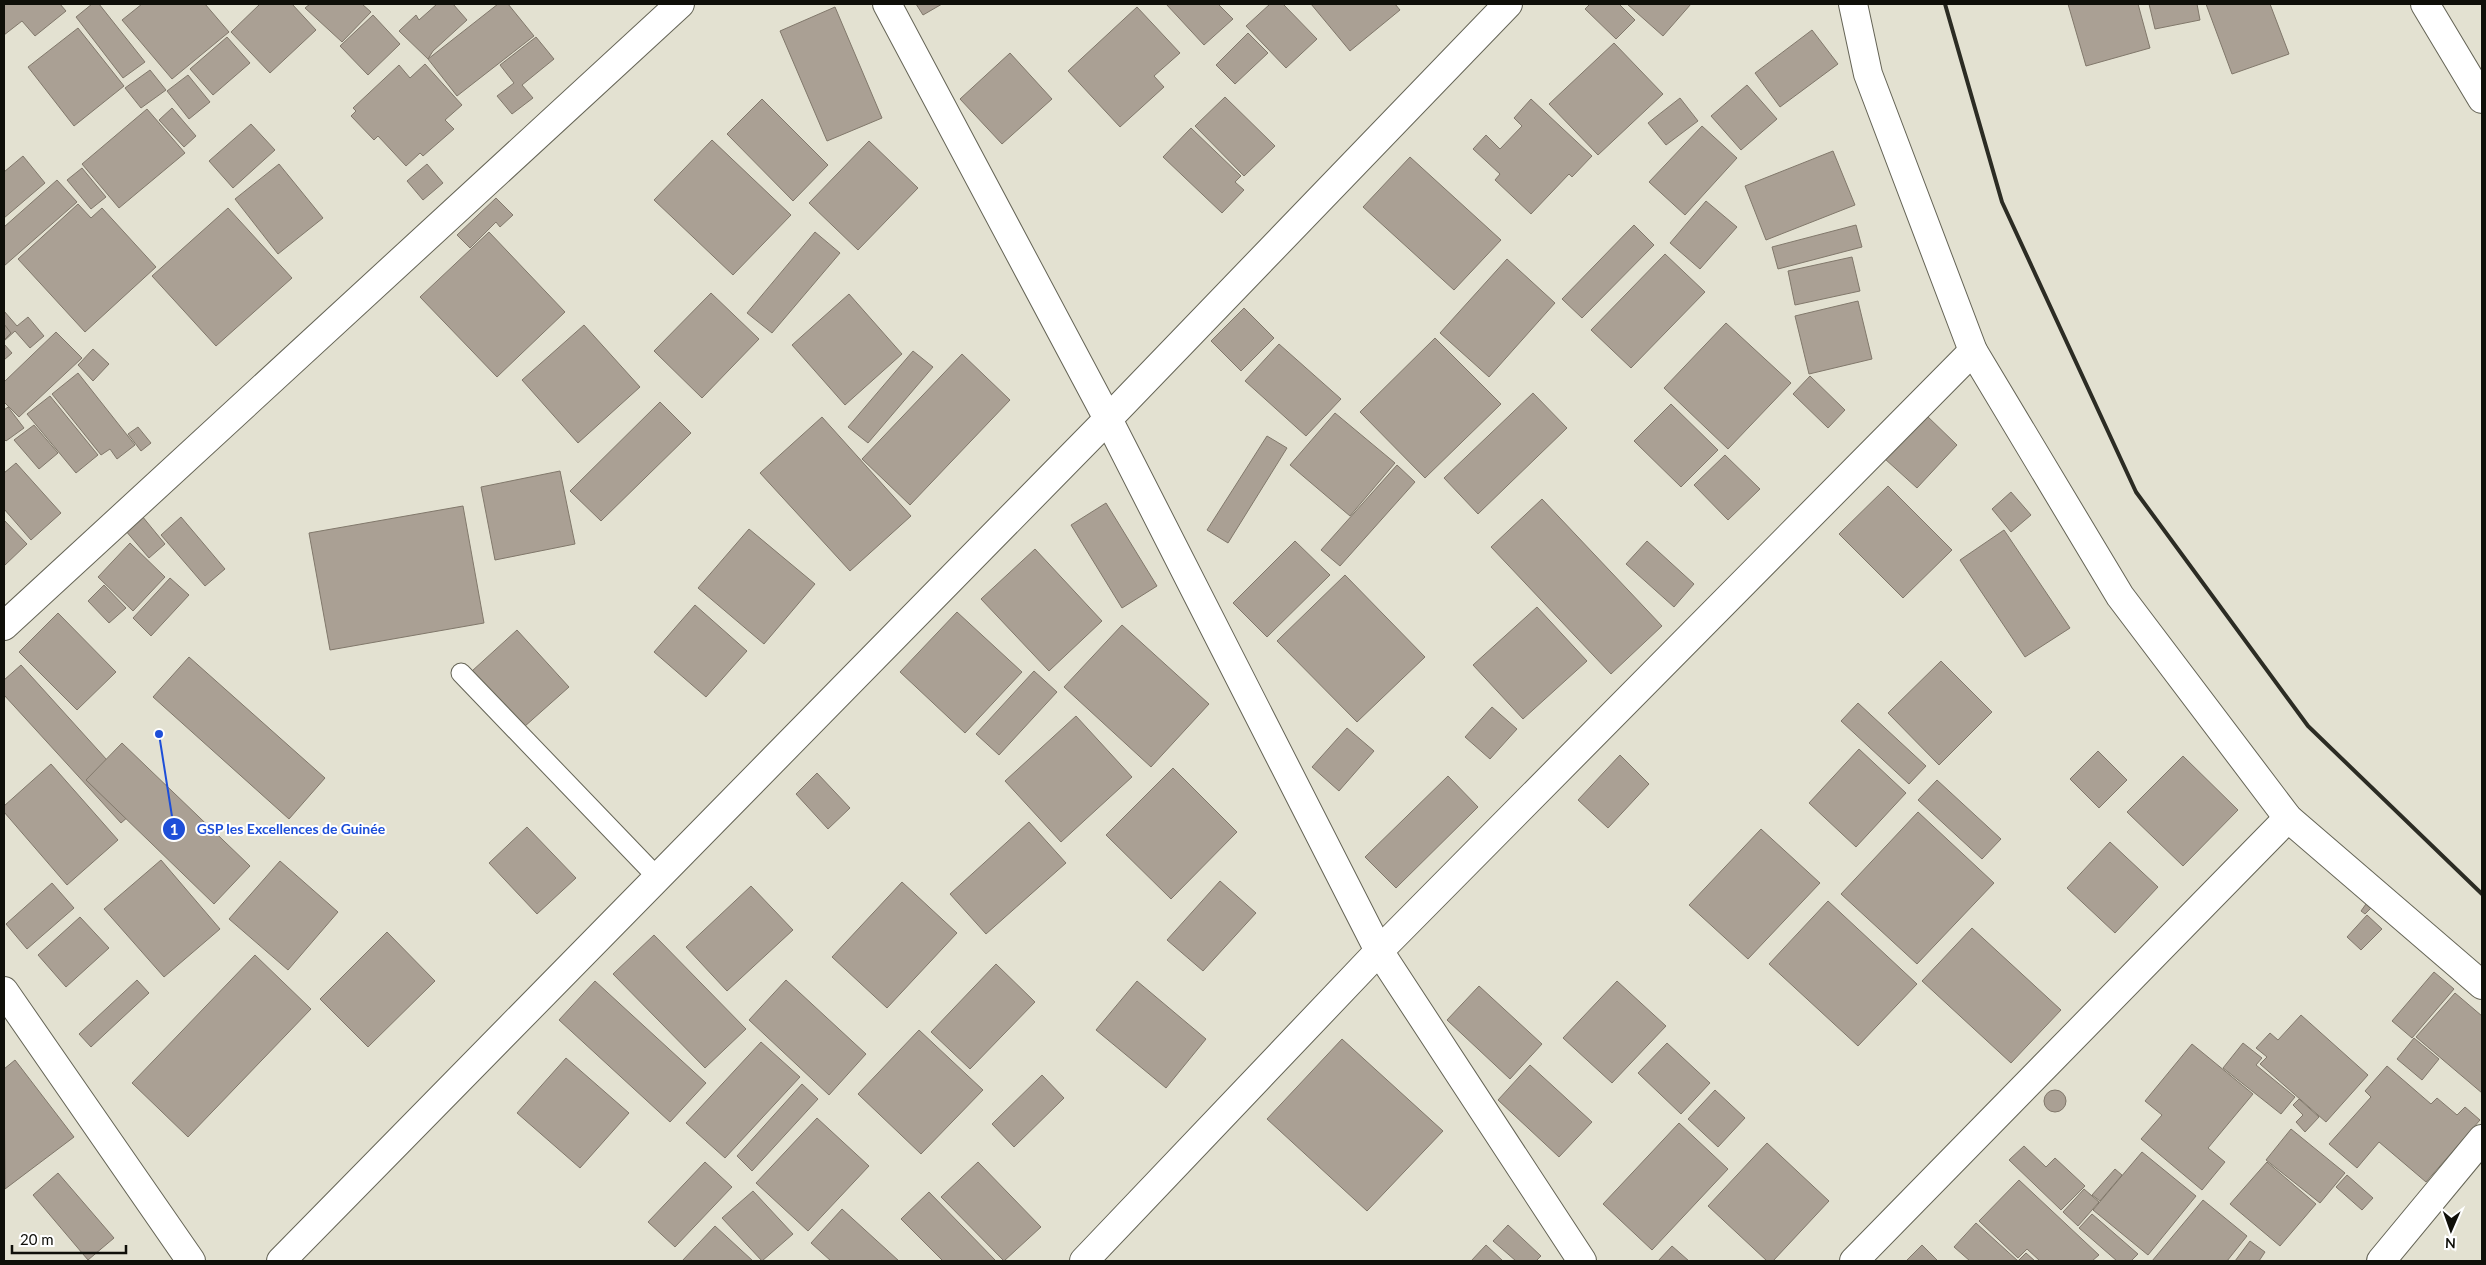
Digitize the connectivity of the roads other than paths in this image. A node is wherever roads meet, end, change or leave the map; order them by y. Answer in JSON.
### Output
{"nodes":[{"id":1,"x":680,"y":4,"type":"edge"},
{"id":2,"x":887,"y":4,"type":"edge"},
{"id":3,"x":1508,"y":4,"type":"edge"},
{"id":4,"x":1853,"y":4,"type":"edge"},
{"id":5,"x":2425,"y":4,"type":"edge"},
{"id":6,"x":2482,"y":99,"type":"edge"},
{"id":7,"x":1973,"y":351,"type":"junction"},
{"id":8,"x":1108,"y":420,"type":"junction"},
{"id":9,"x":4,"y":626,"type":"edge"},
{"id":10,"x":461,"y":673,"type":"dead end"},
{"id":11,"x":2288,"y":818,"type":"junction"},
{"id":12,"x":658,"y":878,"type":"junction"},
{"id":13,"x":1379,"y":951,"type":"junction"},
{"id":14,"x":2482,"y":985,"type":"edge"},
{"id":15,"x":4,"y":992,"type":"edge"},
{"id":16,"x":2482,"y":1139,"type":"edge"},
{"id":17,"x":191,"y":1261,"type":"edge"},
{"id":18,"x":281,"y":1261,"type":"edge"},
{"id":19,"x":1084,"y":1261,"type":"edge"},
{"id":20,"x":1582,"y":1261,"type":"edge"},
{"id":21,"x":1854,"y":1261,"type":"edge"},
{"id":22,"x":2381,"y":1261,"type":"edge"}],
"edges":[{"from":1,"to":9,"type":"street"},
{"from":2,"to":8,"type":"street"},
{"from":3,"to":8,"type":"street"},
{"from":4,"to":7,"type":"street"},
{"from":5,"to":6,"type":"street"},
{"from":7,"to":11,"type":"street"},
{"from":7,"to":13,"type":"street"},
{"from":8,"to":12,"type":"street"},
{"from":8,"to":13,"type":"street"},
{"from":10,"to":12,"type":"lane"},
{"from":11,"to":14,"type":"street"},
{"from":11,"to":21,"type":"street"},
{"from":12,"to":18,"type":"street"},
{"from":13,"to":19,"type":"street"},
{"from":13,"to":20,"type":"street"},
{"from":15,"to":17,"type":"street"},
{"from":16,"to":22,"type":"street"}]}
